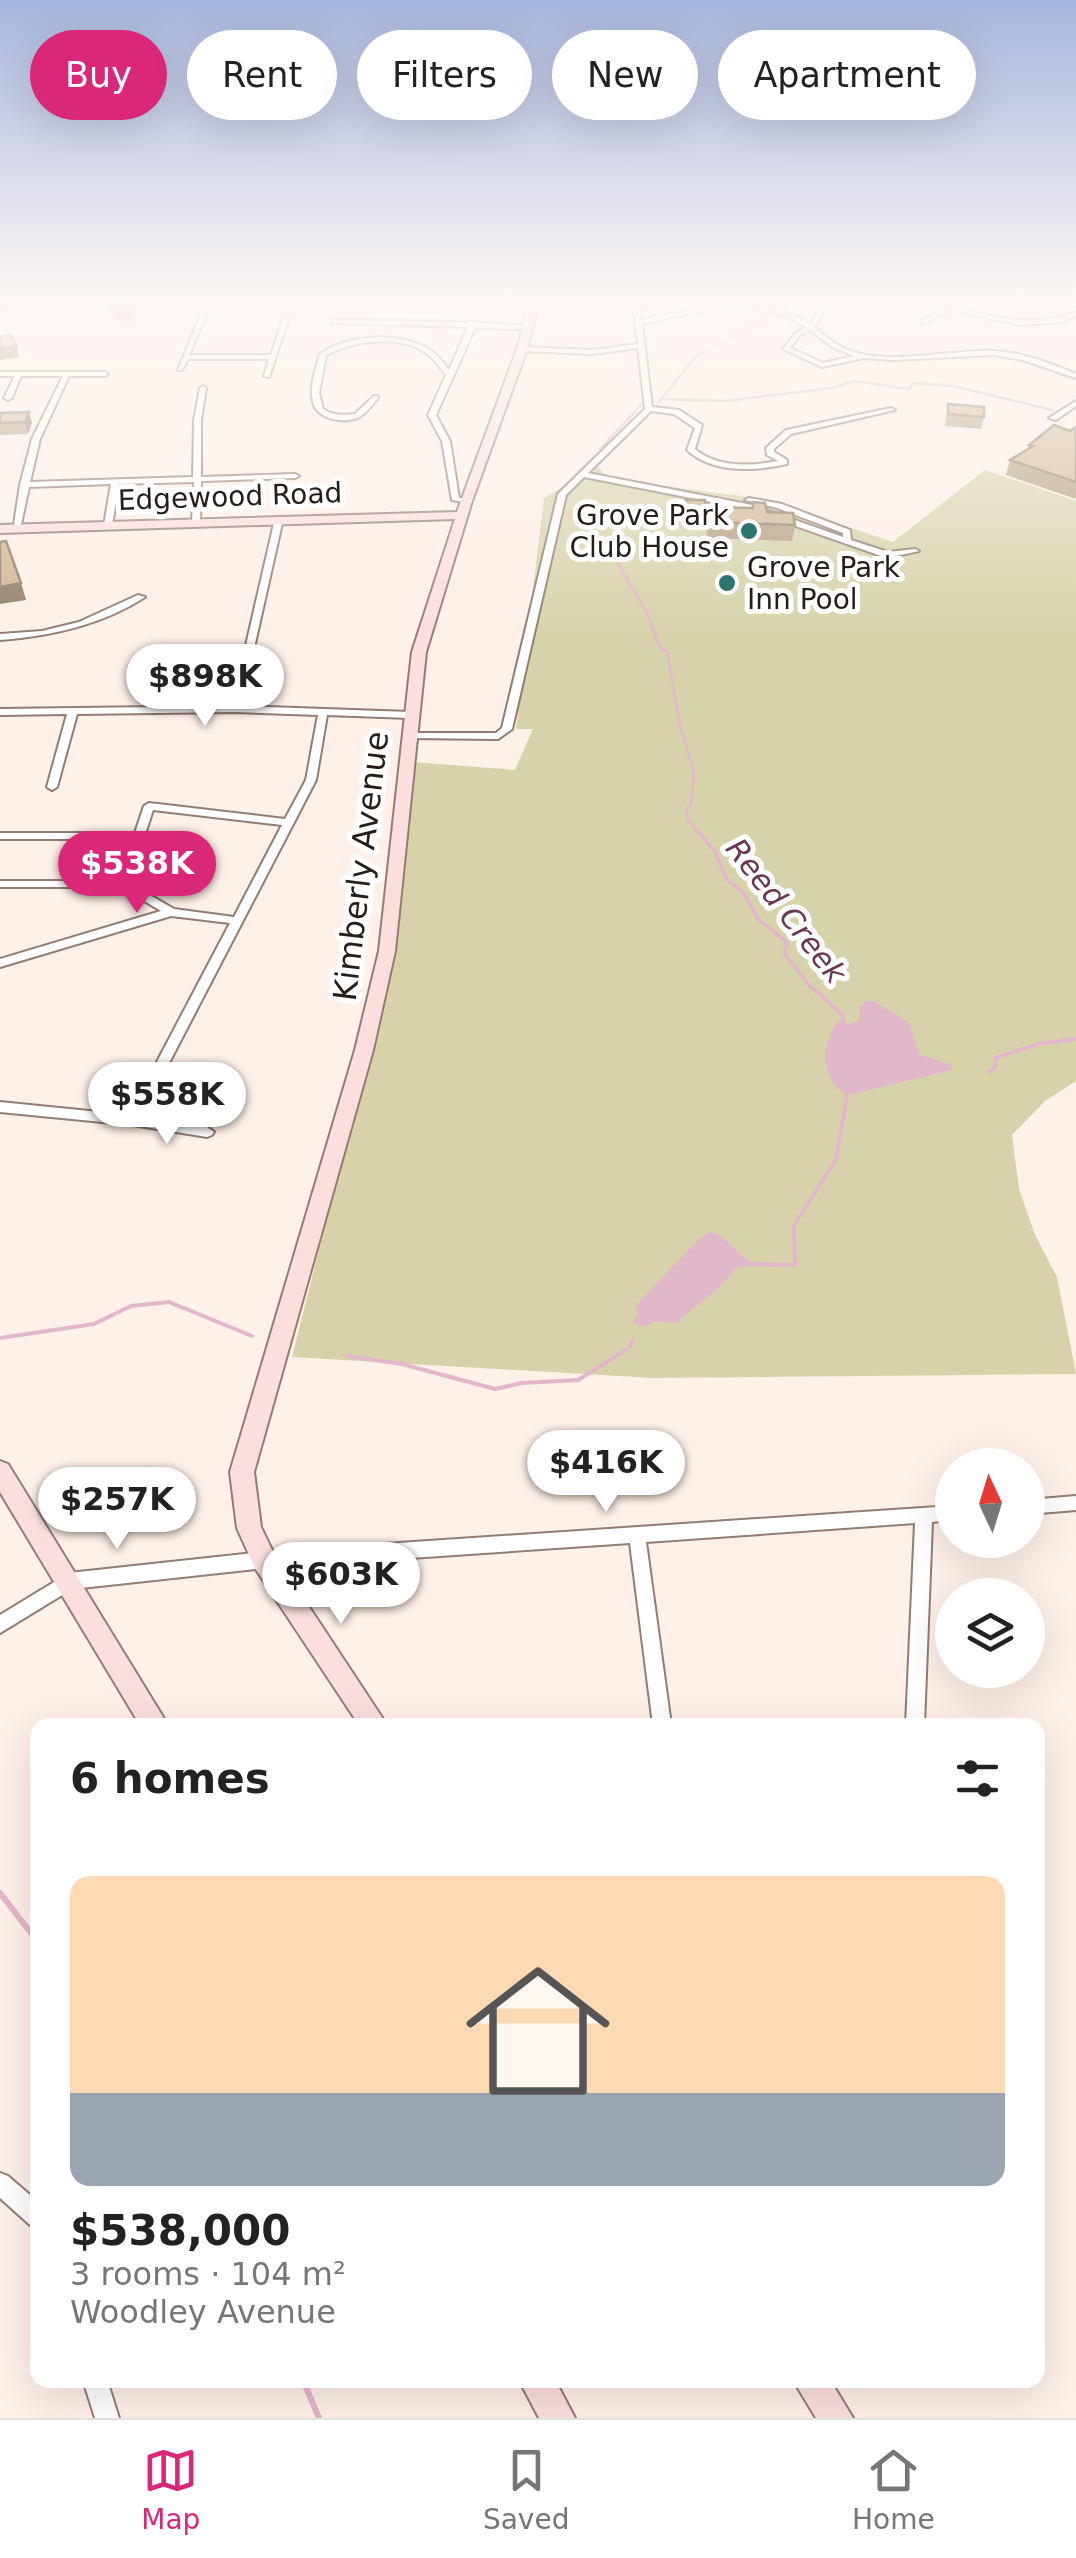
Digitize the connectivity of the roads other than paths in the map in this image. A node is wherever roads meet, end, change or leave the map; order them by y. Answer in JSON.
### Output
{"nodes":[{"id":1,"x":50,"y":410,"type":"edge"},
{"id":2,"x":199,"y":410,"type":"edge"},
{"id":3,"x":321,"y":410,"type":"edge"},
{"id":4,"x":364,"y":410,"type":"edge"},
{"id":5,"x":434,"y":410,"type":"edge"},
{"id":6,"x":500,"y":410,"type":"edge"},
{"id":7,"x":648,"y":410,"type":"edge"},
{"id":8,"x":657,"y":410,"type":"edge"},
{"id":9,"x":891,"y":410,"type":"dead end"},
{"id":10,"x":1066,"y":410,"type":"edge"},
{"id":11,"x":1053,"y":418,"type":"dead end"},
{"id":12,"x":581,"y":474,"type":"junction"},
{"id":13,"x":295,"y":476,"type":"dead end"},
{"id":14,"x":200,"y":479,"type":"junction"},
{"id":15,"x":115,"y":482,"type":"junction"},
{"id":16,"x":24,"y":485,"type":"junction"},
{"id":17,"x":464,"y":508,"type":"junction"},
{"id":18,"x":279,"y":519,"type":"junction"},
{"id":19,"x":196,"y":522,"type":"junction"},
{"id":20,"x":108,"y":525,"type":"junction"},
{"id":21,"x":0,"y":529,"type":"edge"},
{"id":22,"x":16,"y":529,"type":"junction"},
{"id":23,"x":915,"y":551,"type":"dead end"},
{"id":24,"x":141,"y":596,"type":"dead end"},
{"id":25,"x":0,"y":637,"type":"edge"},
{"id":26,"x":236,"y":709,"type":"junction"},
{"id":27,"x":74,"y":710,"type":"junction"},
{"id":28,"x":323,"y":711,"type":"junction"},
{"id":29,"x":0,"y":712,"type":"edge"},
{"id":30,"x":410,"y":715,"type":"junction"},
{"id":31,"x":410,"y":736,"type":"junction"},
{"id":32,"x":52,"y":787,"type":"dead end"},
{"id":33,"x":290,"y":823,"type":"junction"},
{"id":34,"x":0,"y":836,"type":"edge"},
{"id":35,"x":138,"y":836,"type":"junction"},
{"id":36,"x":0,"y":884,"type":"edge"},
{"id":37,"x":123,"y":884,"type":"junction"},
{"id":38,"x":171,"y":912,"type":"junction"},
{"id":39,"x":240,"y":921,"type":"junction"},
{"id":40,"x":0,"y":963,"type":"edge"},
{"id":41,"x":0,"y":1106,"type":"edge"},
{"id":42,"x":133,"y":1120,"type":"junction"},
{"id":43,"x":207,"y":1132,"type":"dead end"},
{"id":44,"x":2,"y":1476,"type":"edge"},
{"id":45,"x":1076,"y":1503,"type":"edge"},
{"id":46,"x":1045,"y":1506,"type":"edge"},
{"id":47,"x":935,"y":1514,"type":"edge"},
{"id":48,"x":924,"y":1515,"type":"junction"},
{"id":49,"x":637,"y":1536,"type":"junction"},
{"id":50,"x":264,"y":1560,"type":"junction"},
{"id":51,"x":68,"y":1580,"type":"junction"},
{"id":52,"x":0,"y":1625,"type":"edge"},
{"id":53,"x":150,"y":1718,"type":"edge"},
{"id":54,"x":369,"y":1718,"type":"edge"},
{"id":55,"x":661,"y":1718,"type":"edge"},
{"id":56,"x":915,"y":1718,"type":"edge"},
{"id":57,"x":0,"y":2184,"type":"edge"},
{"id":58,"x":30,"y":2210,"type":"edge"},
{"id":59,"x":97,"y":2388,"type":"edge"},
{"id":60,"x":541,"y":2388,"type":"edge"},
{"id":61,"x":815,"y":2388,"type":"edge"},
{"id":62,"x":106,"y":2418,"type":"edge"},
{"id":63,"x":558,"y":2418,"type":"edge"},
{"id":64,"x":836,"y":2418,"type":"edge"}],
"edges":[{"from":1,"to":16,"type":"street"},
{"from":2,"to":14,"type":"street"},
{"from":3,"to":4,"type":"street"},
{"from":5,"to":17,"type":"street"},
{"from":6,"to":17,"type":"street","name":"Kimberly Avenue"},
{"from":7,"to":12,"type":"street"},
{"from":8,"to":9,"type":"street"},
{"from":10,"to":11,"type":"street"},
{"from":12,"to":23,"type":"street"},
{"from":12,"to":31,"type":"street"},
{"from":13,"to":14,"type":"street"},
{"from":14,"to":15,"type":"street"},
{"from":14,"to":19,"type":"street"},
{"from":15,"to":16,"type":"street"},
{"from":15,"to":20,"type":"street"},
{"from":16,"to":22,"type":"street"},
{"from":17,"to":18,"type":"street","name":"Edgewood Road"},
{"from":17,"to":30,"type":"street","name":"Kimberly Avenue"},
{"from":18,"to":19,"type":"street","name":"Edgewood Road"},
{"from":18,"to":26,"type":"street"},
{"from":19,"to":20,"type":"street","name":"Edgewood Road"},
{"from":20,"to":22,"type":"street","name":"Edgewood Road"},
{"from":21,"to":22,"type":"street","name":"Edgewood Road"},
{"from":24,"to":25,"type":"street"},
{"from":26,"to":27,"type":"street"},
{"from":26,"to":28,"type":"street"},
{"from":27,"to":29,"type":"street"},
{"from":27,"to":32,"type":"street"},
{"from":28,"to":30,"type":"street"},
{"from":28,"to":33,"type":"street"},
{"from":30,"to":31,"type":"street","name":"Kimberly Avenue"},
{"from":31,"to":50,"type":"street","name":"Kimberly Avenue"},
{"from":33,"to":35,"type":"street"},
{"from":33,"to":39,"type":"street"},
{"from":34,"to":35,"type":"street"},
{"from":35,"to":37,"type":"street"},
{"from":36,"to":37,"type":"street"},
{"from":37,"to":38,"type":"street"},
{"from":38,"to":39,"type":"street"},
{"from":38,"to":40,"type":"street"},
{"from":39,"to":42,"type":"street"},
{"from":41,"to":42,"type":"street"},
{"from":42,"to":43,"type":"street"},
{"from":44,"to":51,"type":"street"},
{"from":45,"to":46,"type":"street"},
{"from":47,"to":48,"type":"street"},
{"from":48,"to":49,"type":"street"},
{"from":48,"to":56,"type":"street"},
{"from":49,"to":50,"type":"street"},
{"from":49,"to":55,"type":"street"},
{"from":50,"to":51,"type":"street"},
{"from":50,"to":54,"type":"street","name":"Kimberly Avenue"},
{"from":51,"to":52,"type":"street"},
{"from":51,"to":53,"type":"street"},
{"from":57,"to":58,"type":"street"},
{"from":59,"to":62,"type":"street"},
{"from":60,"to":63,"type":"street"},
{"from":61,"to":64,"type":"street"}]}
